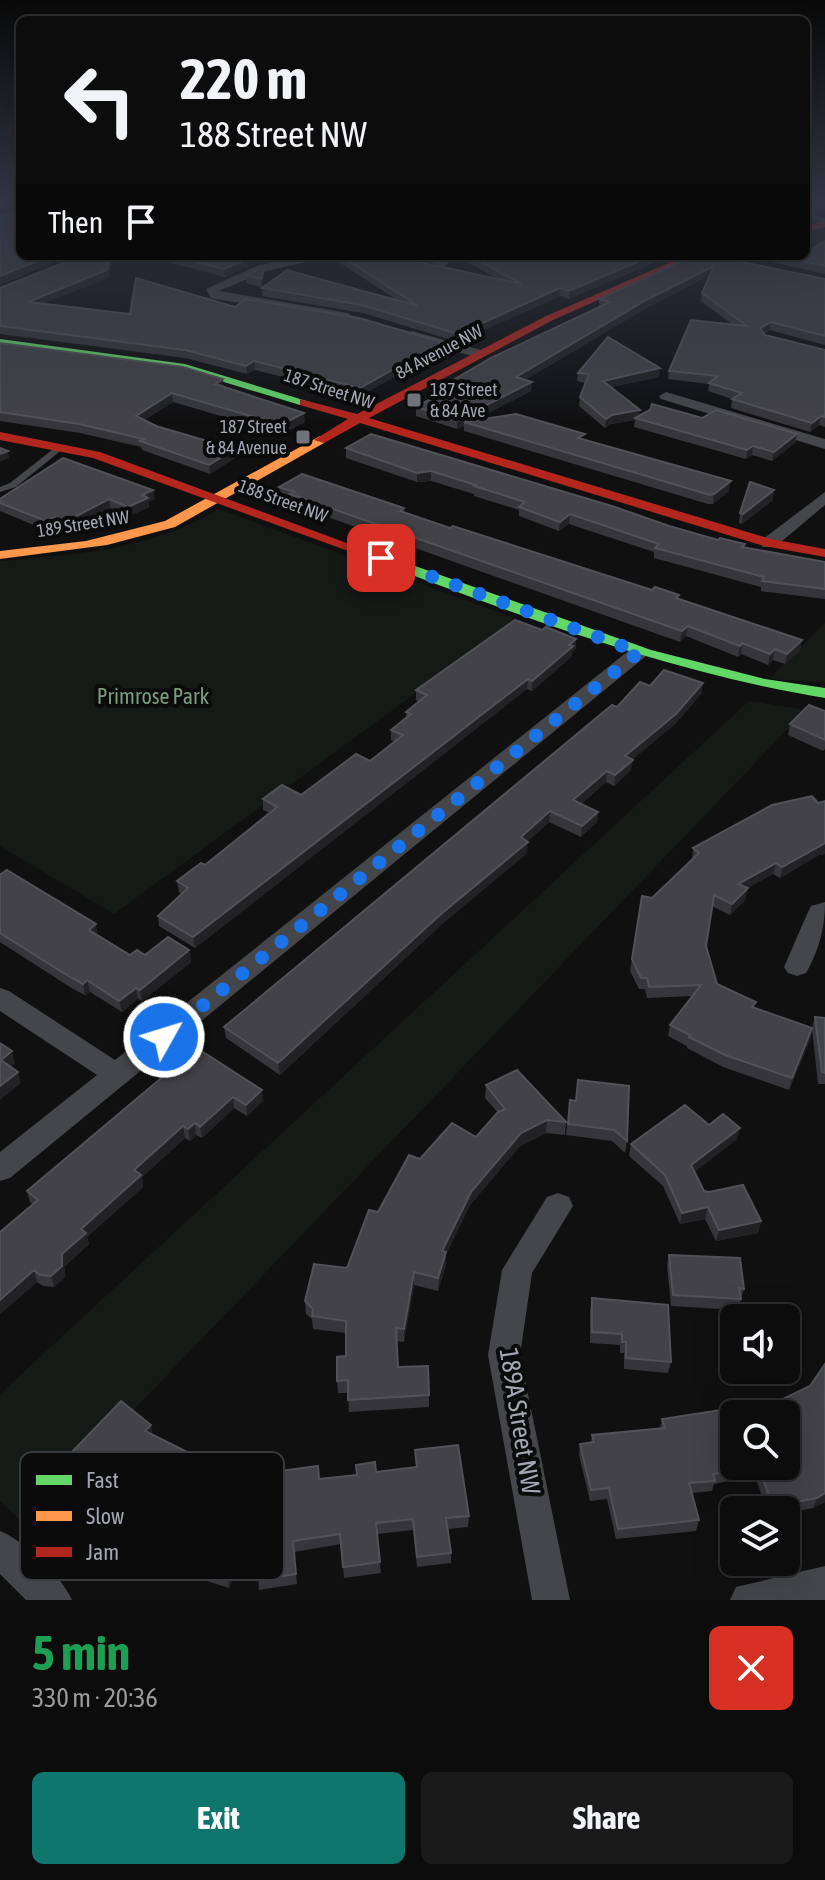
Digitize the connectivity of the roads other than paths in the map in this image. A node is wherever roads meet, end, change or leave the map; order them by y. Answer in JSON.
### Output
{"nodes":[{"id":1,"x":247,"y":275,"type":"edge"},
{"id":2,"x":644,"y":275,"type":"edge"},
{"id":3,"x":362,"y":320,"type":"edge"},
{"id":4,"x":405,"y":333,"type":"edge"},
{"id":5,"x":0,"y":342,"type":"edge"},
{"id":6,"x":476,"y":353,"type":"junction"},
{"id":7,"x":666,"y":396,"type":"dead end"},
{"id":8,"x":357,"y":419,"type":"junction"},
{"id":9,"x":0,"y":436,"type":"edge"},
{"id":10,"x":825,"y":444,"type":"edge"},
{"id":11,"x":60,"y":448,"type":"junction"},
{"id":12,"x":0,"y":490,"type":"edge"},
{"id":13,"x":825,"y":497,"type":"edge"},
{"id":14,"x":216,"y":498,"type":"junction"},
{"id":15,"x":170,"y":524,"type":"joint"},
{"id":16,"x":769,"y":543,"type":"junction"},
{"id":17,"x":825,"y":553,"type":"edge"},
{"id":18,"x":0,"y":555,"type":"edge"},
{"id":19,"x":639,"y":652,"type":"junction"},
{"id":20,"x":825,"y":693,"type":"edge"},
{"id":21,"x":825,"y":910,"type":"edge"},
{"id":22,"x":797,"y":967,"type":"dead end"},
{"id":23,"x":0,"y":998,"type":"edge"},
{"id":24,"x":117,"y":1075,"type":"junction"},
{"id":25,"x":0,"y":1169,"type":"edge"},
{"id":26,"x":558,"y":1206,"type":"dead end"},
{"id":27,"x":0,"y":1549,"type":"edge"},
{"id":28,"x":20,"y":1568,"type":"edge"},
{"id":29,"x":32,"y":1580,"type":"edge"},
{"id":30,"x":825,"y":1584,"type":"edge"},
{"id":31,"x":53,"y":1600,"type":"edge"},
{"id":32,"x":551,"y":1600,"type":"edge"},
{"id":33,"x":749,"y":1600,"type":"edge"}],
"edges":[{"from":1,"to":3,"type":"street"},
{"from":2,"to":6,"type":"street","name":"84 Avenue NW"},
{"from":4,"to":6,"type":"street"},
{"from":5,"to":8,"type":"street","name":"187 Street NW"},
{"from":6,"to":8,"type":"street","name":"84 Avenue NW"},
{"from":7,"to":10,"type":"street"},
{"from":8,"to":14,"type":"street","name":"84 Avenue NW"},
{"from":8,"to":16,"type":"street","name":"187 Street NW"},
{"from":9,"to":11,"type":"street","name":"188 Street NW"},
{"from":11,"to":12,"type":"lane"},
{"from":11,"to":14,"type":"street","name":"188 Street NW"},
{"from":13,"to":16,"type":"street"},
{"from":14,"to":15,"type":"street","name":"84 Avenue NW"},
{"from":14,"to":19,"type":"street","name":"188 Street NW"},
{"from":15,"to":18,"type":"street","name":"189 Street NW"},
{"from":16,"to":17,"type":"street","name":"187 Street NW"},
{"from":19,"to":20,"type":"street","name":"188 Street NW"},
{"from":19,"to":24,"type":"street"},
{"from":21,"to":22,"type":"street"},
{"from":23,"to":24,"type":"street"},
{"from":24,"to":25,"type":"street"},
{"from":26,"to":32,"type":"street","name":"189A Street NW"},
{"from":27,"to":28,"type":"street"},
{"from":29,"to":31,"type":"street"},
{"from":30,"to":33,"type":"street"}]}
